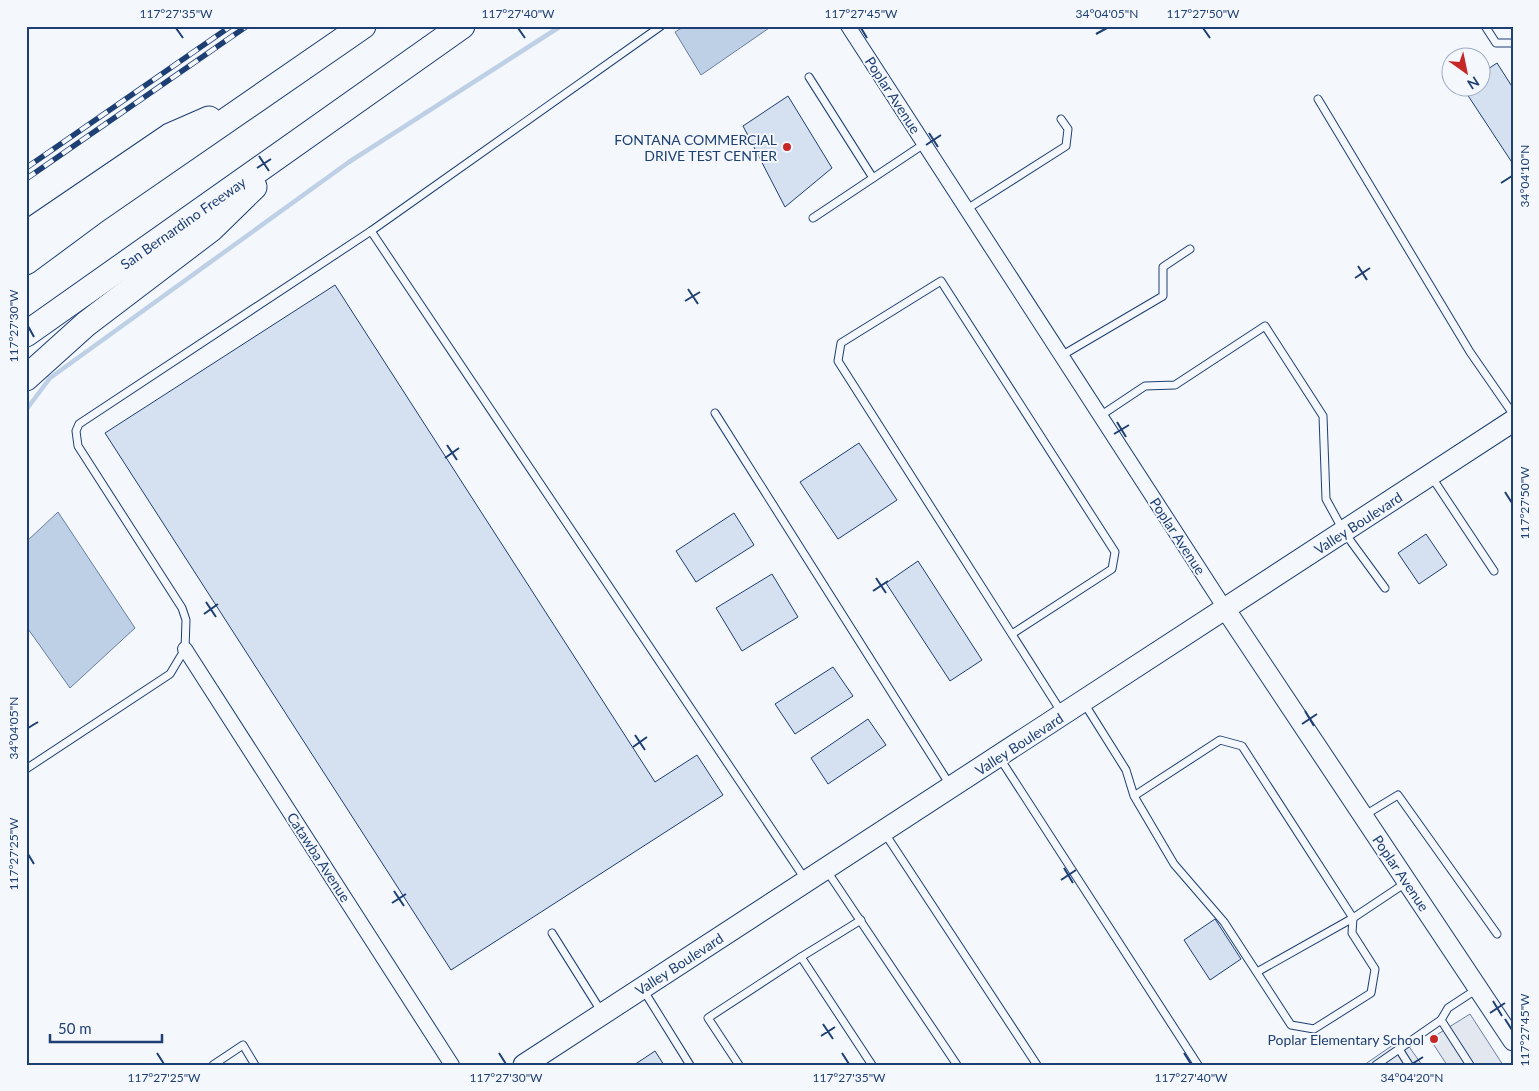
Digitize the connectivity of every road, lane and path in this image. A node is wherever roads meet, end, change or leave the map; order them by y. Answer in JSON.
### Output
{"nodes":[{"id":1,"x":363,"y":26,"type":"edge"},
{"id":2,"x":462,"y":26,"type":"edge"},
{"id":3,"x":661,"y":26,"type":"edge"},
{"id":4,"x":848,"y":26,"type":"edge"},
{"id":5,"x":1485,"y":26,"type":"edge"},
{"id":6,"x":1513,"y":43,"type":"edge"},
{"id":7,"x":809,"y":77,"type":"dead end"},
{"id":8,"x":258,"y":99,"type":"junction"},
{"id":9,"x":1318,"y":99,"type":"dead end"},
{"id":10,"x":1061,"y":119,"type":"dead end"},
{"id":11,"x":307,"y":135,"type":"junction"},
{"id":12,"x":924,"y":144,"type":"junction"},
{"id":13,"x":873,"y":178,"type":"junction"},
{"id":14,"x":966,"y":209,"type":"junction"},
{"id":15,"x":813,"y":218,"type":"dead end"},
{"id":16,"x":372,"y":231,"type":"junction"},
{"id":17,"x":26,"y":234,"type":"edge"},
{"id":18,"x":1190,"y":249,"type":"dead end"},
{"id":19,"x":26,"y":262,"type":"edge"},
{"id":20,"x":26,"y":334,"type":"edge"},
{"id":21,"x":1061,"y":356,"type":"junction"},
{"id":22,"x":26,"y":378,"type":"edge"},
{"id":23,"x":715,"y":413,"type":"dead end"},
{"id":24,"x":1513,"y":414,"type":"edge"},
{"id":25,"x":1100,"y":416,"type":"junction"},
{"id":26,"x":1513,"y":422,"type":"edge"},
{"id":27,"x":1430,"y":476,"type":"junction"},
{"id":28,"x":1344,"y":532,"type":"junction"},
{"id":29,"x":1494,"y":571,"type":"dead end"},
{"id":30,"x":1385,"y":588,"type":"dead end"},
{"id":31,"x":1226,"y":610,"type":"junction"},
{"id":32,"x":1012,"y":634,"type":"junction"},
{"id":33,"x":185,"y":649,"type":"junction"},
{"id":34,"x":1083,"y":702,"type":"junction"},
{"id":35,"x":1064,"y":715,"type":"junction"},
{"id":36,"x":999,"y":757,"type":"junction"},
{"id":37,"x":26,"y":769,"type":"edge"},
{"id":38,"x":951,"y":788,"type":"junction"},
{"id":39,"x":1134,"y":796,"type":"junction"},
{"id":40,"x":1363,"y":817,"type":"junction"},
{"id":41,"x":884,"y":832,"type":"junction"},
{"id":42,"x":826,"y":869,"type":"junction"},
{"id":43,"x":806,"y":882,"type":"junction"},
{"id":44,"x":1407,"y":882,"type":"junction"},
{"id":45,"x":1353,"y":918,"type":"junction"},
{"id":46,"x":861,"y":920,"type":"junction"},
{"id":47,"x":552,"y":933,"type":"dead end"},
{"id":48,"x":1497,"y":934,"type":"dead end"},
{"id":49,"x":801,"y":957,"type":"junction"},
{"id":50,"x":1256,"y":972,"type":"junction"},
{"id":51,"x":642,"y":988,"type":"junction"},
{"id":52,"x":1478,"y":989,"type":"junction"},
{"id":53,"x":602,"y":1014,"type":"junction"},
{"id":54,"x":1441,"y":1020,"type":"junction"},
{"id":55,"x":1513,"y":1041,"type":"edge"},
{"id":56,"x":1399,"y":1049,"type":"junction"},
{"id":57,"x":213,"y":1065,"type":"edge"},
{"id":58,"x":255,"y":1065,"type":"edge"},
{"id":59,"x":452,"y":1065,"type":"edge"},
{"id":60,"x":524,"y":1065,"type":"edge"},
{"id":61,"x":690,"y":1065,"type":"edge"},
{"id":62,"x":739,"y":1065,"type":"edge"},
{"id":63,"x":872,"y":1065,"type":"edge"},
{"id":64,"x":957,"y":1065,"type":"edge"},
{"id":65,"x":1037,"y":1065,"type":"edge"},
{"id":66,"x":1198,"y":1065,"type":"edge"},
{"id":67,"x":1376,"y":1065,"type":"edge"},
{"id":68,"x":1409,"y":1065,"type":"edge"},
{"id":69,"x":1470,"y":1065,"type":"edge"}],
"edges":[{"from":1,"to":8,"type":"highway"},
{"from":2,"to":11,"type":"highway","name":"San Bernardino Freeway"},
{"from":3,"to":16,"type":"lane"},
{"from":4,"to":12,"type":"street","name":"Poplar Avenue"},
{"from":5,"to":6,"type":"lane"},
{"from":7,"to":13,"type":"lane"},
{"from":8,"to":17,"type":"highway"},
{"from":8,"to":19,"type":"highway"},
{"from":9,"to":24,"type":"lane"},
{"from":10,"to":14,"type":"lane"},
{"from":11,"to":20,"type":"highway","name":"San Bernardino Freeway"},
{"from":11,"to":22,"type":"highway"},
{"from":12,"to":13,"type":"lane"},
{"from":12,"to":14,"type":"street","name":"Poplar Avenue"},
{"from":13,"to":15,"type":"lane"},
{"from":14,"to":21,"type":"street","name":"Poplar Avenue"},
{"from":16,"to":33,"type":"lane"},
{"from":16,"to":43,"type":"lane"},
{"from":18,"to":21,"type":"lane"},
{"from":21,"to":25,"type":"street","name":"Poplar Avenue"},
{"from":23,"to":38,"type":"lane"},
{"from":25,"to":28,"type":"lane"},
{"from":25,"to":31,"type":"street","name":"Poplar Avenue"},
{"from":26,"to":27,"type":"main road","name":"Valley Boulevard"},
{"from":27,"to":28,"type":"main road","name":"Valley Boulevard"},
{"from":27,"to":29,"type":"lane"},
{"from":28,"to":30,"type":"lane"},
{"from":28,"to":31,"type":"main road","name":"Valley Boulevard"},
{"from":31,"to":34,"type":"main road","name":"Valley Boulevard"},
{"from":31,"to":40,"type":"street","name":"Poplar Avenue"},
{"from":32,"to":32,"type":"lane"},
{"from":32,"to":35,"type":"lane"},
{"from":33,"to":37,"type":"lane"},
{"from":33,"to":59,"type":"street","name":"Catawba Avenue"},
{"from":34,"to":35,"type":"main road","name":"Valley Boulevard"},
{"from":34,"to":39,"type":"lane"},
{"from":35,"to":36,"type":"main road","name":"Valley Boulevard"},
{"from":36,"to":38,"type":"main road","name":"Valley Boulevard"},
{"from":36,"to":66,"type":"lane"},
{"from":38,"to":41,"type":"main road","name":"Valley Boulevard"},
{"from":39,"to":45,"type":"lane"},
{"from":39,"to":50,"type":"lane"},
{"from":40,"to":44,"type":"street","name":"Poplar Avenue"},
{"from":40,"to":48,"type":"lane"},
{"from":41,"to":42,"type":"main road","name":"Valley Boulevard"},
{"from":41,"to":65,"type":"lane"},
{"from":42,"to":43,"type":"main road","name":"Valley Boulevard"},
{"from":42,"to":46,"type":"lane"},
{"from":43,"to":51,"type":"main road","name":"Valley Boulevard"},
{"from":44,"to":45,"type":"lane"},
{"from":44,"to":52,"type":"street","name":"Poplar Avenue"},
{"from":45,"to":50,"type":"lane"},
{"from":45,"to":50,"type":"lane"},
{"from":46,"to":49,"type":"lane"},
{"from":46,"to":64,"type":"lane"},
{"from":47,"to":53,"type":"lane"},
{"from":49,"to":62,"type":"lane"},
{"from":49,"to":63,"type":"lane"},
{"from":51,"to":53,"type":"main road","name":"Valley Boulevard"},
{"from":51,"to":61,"type":"lane"},
{"from":52,"to":54,"type":"lane"},
{"from":52,"to":55,"type":"street","name":"Poplar Avenue"},
{"from":53,"to":60,"type":"main road","name":"Valley Boulevard"},
{"from":54,"to":56,"type":"lane"},
{"from":54,"to":69,"type":"lane"},
{"from":56,"to":67,"type":"lane"},
{"from":56,"to":68,"type":"lane"},
{"from":57,"to":58,"type":"lane"}]}
